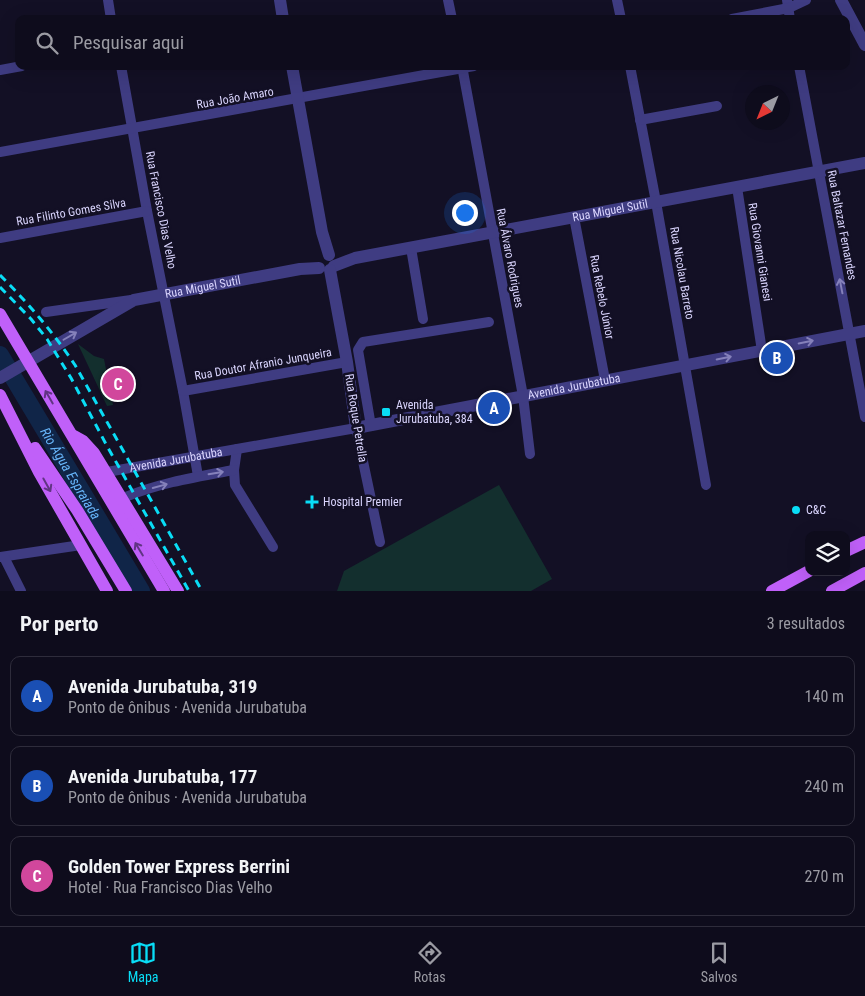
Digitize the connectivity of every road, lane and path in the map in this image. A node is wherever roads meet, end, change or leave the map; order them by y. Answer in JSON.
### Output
{"nodes":[{"id":1,"x":108,"y":0,"type":"edge"},
{"id":2,"x":280,"y":0,"type":"edge"},
{"id":3,"x":448,"y":0,"type":"edge"},
{"id":4,"x":617,"y":0,"type":"edge"},
{"id":5,"x":806,"y":0,"type":"edge"},
{"id":6,"x":841,"y":0,"type":"edge"},
{"id":7,"x":789,"y":9,"type":"edge"},
{"id":8,"x":110,"y":15,"type":"edge"},
{"id":9,"x":282,"y":15,"type":"edge"},
{"id":10,"x":451,"y":15,"type":"edge"},
{"id":11,"x":620,"y":15,"type":"edge"},
{"id":12,"x":755,"y":15,"type":"edge"},
{"id":13,"x":849,"y":15,"type":"edge"},
{"id":14,"x":850,"y":17,"type":"edge"},
{"id":15,"x":865,"y":45,"type":"edge"},
{"id":16,"x":15,"y":67,"type":"edge"},
{"id":17,"x":0,"y":70,"type":"edge"},
{"id":18,"x":122,"y":70,"type":"edge"},
{"id":19,"x":293,"y":70,"type":"edge"},
{"id":20,"x":447,"y":70,"type":"edge"},
{"id":21,"x":463,"y":70,"type":"edge"},
{"id":22,"x":631,"y":70,"type":"edge"},
{"id":23,"x":800,"y":70,"type":"edge"},
{"id":24,"x":299,"y":99,"type":"junction"},
{"id":25,"x":717,"y":106,"type":"dead end"},
{"id":26,"x":640,"y":120,"type":"junction"},
{"id":27,"x":133,"y":129,"type":"junction"},
{"id":28,"x":0,"y":152,"type":"edge"},
{"id":29,"x":865,"y":162,"type":"edge"},
{"id":30,"x":819,"y":171,"type":"junction"},
{"id":31,"x":737,"y":187,"type":"junction"},
{"id":32,"x":656,"y":202,"type":"junction"},
{"id":33,"x":147,"y":211,"type":"junction"},
{"id":34,"x":574,"y":218,"type":"junction"},
{"id":35,"x":492,"y":233,"type":"junction"},
{"id":36,"x":0,"y":238,"type":"edge"},
{"id":37,"x":411,"y":248,"type":"junction"},
{"id":38,"x":326,"y":263,"type":"junction"},
{"id":39,"x":164,"y":293,"type":"junction"},
{"id":40,"x":134,"y":300,"type":"junction"},
{"id":41,"x":46,"y":312,"type":"dead end"},
{"id":42,"x":0,"y":314,"type":"edge"},
{"id":43,"x":423,"y":318,"type":"dead end"},
{"id":44,"x":489,"y":322,"type":"dead end"},
{"id":45,"x":865,"y":331,"type":"edge"},
{"id":46,"x":850,"y":334,"type":"junction"},
{"id":47,"x":762,"y":351,"type":"junction"},
{"id":48,"x":347,"y":362,"type":"junction"},
{"id":49,"x":23,"y":363,"type":"junction"},
{"id":50,"x":686,"y":365,"type":"junction"},
{"id":51,"x":1,"y":377,"type":"edge"},
{"id":52,"x":605,"y":380,"type":"junction"},
{"id":53,"x":183,"y":391,"type":"junction"},
{"id":54,"x":0,"y":395,"type":"edge"},
{"id":55,"x":522,"y":396,"type":"junction"},
{"id":56,"x":9,"y":411,"type":"junction"},
{"id":57,"x":865,"y":417,"type":"edge"},
{"id":58,"x":371,"y":426,"type":"junction"},
{"id":59,"x":356,"y":428,"type":"junction"},
{"id":60,"x":237,"y":449,"type":"junction"},
{"id":61,"x":530,"y":454,"type":"dead end"},
{"id":62,"x":194,"y":456,"type":"junction"},
{"id":63,"x":234,"y":470,"type":"junction"},
{"id":64,"x":101,"y":474,"type":"junction"},
{"id":65,"x":198,"y":476,"type":"junction"},
{"id":66,"x":706,"y":486,"type":"dead end"},
{"id":67,"x":123,"y":498,"type":"junction"},
{"id":68,"x":380,"y":542,"type":"dead end"},
{"id":69,"x":865,"y":542,"type":"edge"},
{"id":70,"x":81,"y":545,"type":"junction"},
{"id":71,"x":273,"y":547,"type":"dead end"},
{"id":72,"x":850,"y":550,"type":"edge"},
{"id":73,"x":2,"y":557,"type":"edge"},
{"id":74,"x":865,"y":573,"type":"edge"},
{"id":75,"x":805,"y":574,"type":"edge"},
{"id":76,"x":21,"y":591,"type":"edge"},
{"id":77,"x":107,"y":591,"type":"edge"},
{"id":78,"x":126,"y":591,"type":"edge"},
{"id":79,"x":164,"y":591,"type":"edge"},
{"id":80,"x":178,"y":591,"type":"edge"},
{"id":81,"x":772,"y":591,"type":"edge"},
{"id":82,"x":832,"y":591,"type":"edge"}],
"edges":[{"from":1,"to":8,"type":"street"},
{"from":2,"to":9,"type":"street"},
{"from":3,"to":10,"type":"street"},
{"from":4,"to":11,"type":"street"},
{"from":5,"to":7,"type":"street"},
{"from":6,"to":13,"type":"street"},
{"from":7,"to":12,"type":"street"},
{"from":14,"to":15,"type":"street"},
{"from":16,"to":17,"type":"street"},
{"from":18,"to":27,"type":"street","name":"Rua Francisco Dias Velho"},
{"from":19,"to":24,"type":"street","name":"Rua Roque Petrella"},
{"from":20,"to":24,"type":"street","name":"Rua João Amaro"},
{"from":21,"to":35,"type":"street","name":"Rua Álvaro Rodrigues"},
{"from":22,"to":26,"type":"street","name":"Rua Nicolau Barreto"},
{"from":23,"to":30,"type":"street","name":"Rua Baltazar Fernandes"},
{"from":24,"to":27,"type":"street","name":"Rua João Amaro"},
{"from":24,"to":38,"type":"street","name":"Rua Roque Petrella"},
{"from":25,"to":26,"type":"street"},
{"from":26,"to":32,"type":"street","name":"Rua Nicolau Barreto"},
{"from":27,"to":28,"type":"street","name":"Rua João Amaro"},
{"from":27,"to":33,"type":"street","name":"Rua Francisco Dias Velho"},
{"from":29,"to":30,"type":"street","name":"Rua Miguel Sutil"},
{"from":30,"to":31,"type":"street","name":"Rua Miguel Sutil"},
{"from":46,"to":30,"type":"street","name":"Rua Baltazar Fernandes","one_way":true},
{"from":31,"to":32,"type":"street","name":"Rua Miguel Sutil"},
{"from":31,"to":47,"type":"street","name":"Rua Giovanni Gianesi"},
{"from":32,"to":34,"type":"street","name":"Rua Miguel Sutil"},
{"from":32,"to":50,"type":"street","name":"Rua Nicolau Barreto"},
{"from":33,"to":36,"type":"street","name":"Rua Filinto Gomes Silva"},
{"from":33,"to":39,"type":"street","name":"Rua Francisco Dias Velho"},
{"from":34,"to":35,"type":"street","name":"Rua Miguel Sutil"},
{"from":34,"to":52,"type":"street","name":"Rua Rebelo Júnior"},
{"from":35,"to":37,"type":"street","name":"Rua Miguel Sutil"},
{"from":35,"to":55,"type":"street","name":"Rua Álvaro Rodrigues"},
{"from":37,"to":38,"type":"street","name":"Rua Miguel Sutil"},
{"from":37,"to":43,"type":"street"},
{"from":38,"to":39,"type":"street","name":"Rua Miguel Sutil"},
{"from":38,"to":48,"type":"street","name":"Rua Roque Petrella"},
{"from":39,"to":40,"type":"street","name":"Rua Miguel Sutil"},
{"from":39,"to":53,"type":"street","name":"Rua Francisco Dias Velho"},
{"from":40,"to":41,"type":"street","name":"Rua Miguel Sutil"},
{"from":49,"to":40,"type":"street","name":"Rua Miguel Sutil","one_way":true},
{"from":42,"to":49,"type":"main road"},
{"from":44,"to":58,"type":"street"},
{"from":45,"to":46,"type":"street","name":"Avenida Jurubatuba"},
{"from":47,"to":46,"type":"street","name":"Avenida Jurubatuba","one_way":true},
{"from":46,"to":57,"type":"street","name":"Rua Baltazar Fernandes"},
{"from":50,"to":47,"type":"street","name":"Avenida Jurubatuba","one_way":true},
{"from":48,"to":53,"type":"street","name":"Rua Doutor Afranio Junqueira"},
{"from":48,"to":59,"type":"street","name":"Rua Roque Petrella"},
{"from":49,"to":51,"type":"street","name":"Rua Miguel Sutil"},
{"from":64,"to":49,"type":"main road","one_way":true},
{"from":50,"to":52,"type":"street","name":"Avenida Jurubatuba"},
{"from":50,"to":66,"type":"street","name":"Rua Nicolau Barreto"},
{"from":52,"to":55,"type":"street","name":"Avenida Jurubatuba"},
{"from":53,"to":62,"type":"street","name":"Rua Francisco Dias Velho"},
{"from":54,"to":56,"type":"main road"},
{"from":55,"to":58,"type":"street","name":"Avenida Jurubatuba"},
{"from":55,"to":61,"type":"street","name":"Rua Álvaro Rodrigues"},
{"from":56,"to":70,"type":"main road","one_way":true},
{"from":56,"to":78,"type":"main road"},
{"from":58,"to":59,"type":"street","name":"Avenida Jurubatuba"},
{"from":59,"to":60,"type":"street","name":"Avenida Jurubatuba"},
{"from":59,"to":68,"type":"street","name":"Rua Roque Petrella"},
{"from":60,"to":62,"type":"street","name":"Avenida Jurubatuba"},
{"from":60,"to":63,"type":"street"},
{"from":62,"to":64,"type":"street","name":"Avenida Jurubatuba"},
{"from":62,"to":65,"type":"street","name":"Rua Francisco Dias Velho"},
{"from":65,"to":63,"type":"street","name":"Avenida Jurubatuba","one_way":true},
{"from":63,"to":71,"type":"street"},
{"from":64,"to":67,"type":"main road"},
{"from":79,"to":64,"type":"main road","one_way":true},
{"from":67,"to":65,"type":"street","name":"Avenida Jurubatuba","one_way":true},
{"from":67,"to":80,"type":"main road"},
{"from":69,"to":72,"type":"main road"},
{"from":70,"to":73,"type":"street"},
{"from":70,"to":77,"type":"main road"},
{"from":73,"to":76,"type":"street"},
{"from":74,"to":82,"type":"main road"},
{"from":75,"to":81,"type":"main road"}]}
